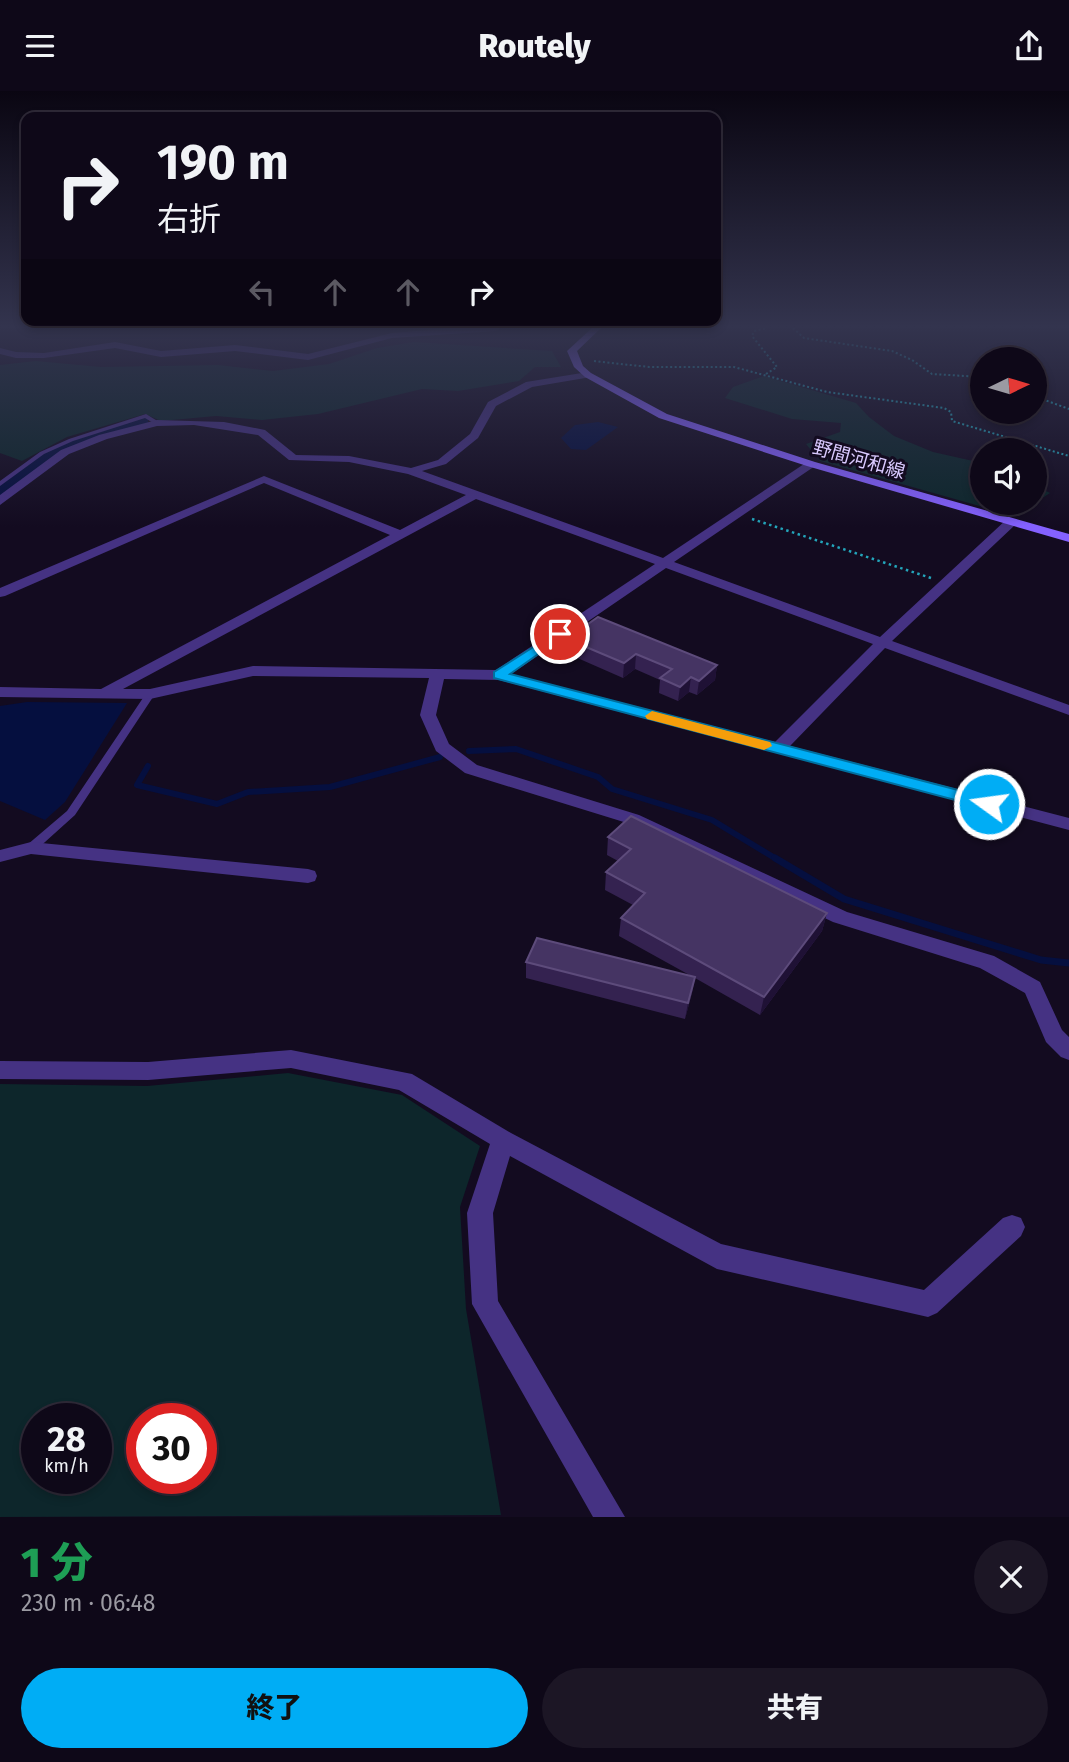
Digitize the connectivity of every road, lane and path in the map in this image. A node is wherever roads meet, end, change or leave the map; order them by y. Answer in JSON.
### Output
{"nodes":[{"id":1,"x":509,"y":395,"type":"edge"},
{"id":2,"x":623,"y":395,"type":"edge"},
{"id":3,"x":846,"y":395,"type":"edge"},
{"id":4,"x":1047,"y":401,"type":"edge"},
{"id":5,"x":1069,"y":409,"type":"edge"},
{"id":6,"x":157,"y":423,"type":"junction"},
{"id":7,"x":1069,"y":456,"type":"edge"},
{"id":8,"x":811,"y":464,"type":"junction"},
{"id":9,"x":411,"y":471,"type":"junction"},
{"id":10,"x":0,"y":484,"type":"edge"},
{"id":11,"x":476,"y":494,"type":"junction"},
{"id":12,"x":0,"y":501,"type":"edge"},
{"id":13,"x":737,"y":514,"type":"junction"},
{"id":14,"x":1011,"y":521,"type":"junction"},
{"id":15,"x":399,"y":534,"type":"junction"},
{"id":16,"x":1069,"y":538,"type":"edge"},
{"id":17,"x":662,"y":564,"type":"junction"},
{"id":18,"x":946,"y":583,"type":"junction"},
{"id":19,"x":0,"y":593,"type":"edge"},
{"id":20,"x":883,"y":642,"type":"junction"},
{"id":21,"x":499,"y":675,"type":"junction"},
{"id":22,"x":437,"y":676,"type":"junction"},
{"id":23,"x":0,"y":692,"type":"edge"},
{"id":24,"x":106,"y":692,"type":"junction"},
{"id":25,"x":150,"y":694,"type":"junction"},
{"id":26,"x":1069,"y":710,"type":"edge"},
{"id":27,"x":777,"y":749,"type":"junction"},
{"id":28,"x":1069,"y":824,"type":"edge"},
{"id":29,"x":31,"y":848,"type":"junction"},
{"id":30,"x":0,"y":856,"type":"edge"},
{"id":31,"x":308,"y":876,"type":"dead end"},
{"id":32,"x":1069,"y":1051,"type":"edge"},
{"id":33,"x":0,"y":1070,"type":"edge"},
{"id":34,"x":503,"y":1140,"type":"junction"},
{"id":35,"x":1012,"y":1227,"type":"dead end"},
{"id":36,"x":610,"y":1517,"type":"edge"}],
"edges":[{"from":1,"to":9,"type":"street"},
{"from":2,"to":8,"type":"main road","name":"野間河和線"},
{"from":3,"to":7,"type":"path"},
{"from":4,"to":5,"type":"path"},
{"from":6,"to":9,"type":"street"},
{"from":6,"to":10,"type":"lane"},
{"from":6,"to":12,"type":"street"},
{"from":8,"to":13,"type":"street"},
{"from":8,"to":14,"type":"main road","name":"野間河和線"},
{"from":9,"to":11,"type":"street"},
{"from":11,"to":15,"type":"street"},
{"from":11,"to":17,"type":"street"},
{"from":13,"to":17,"type":"street"},
{"from":13,"to":18,"type":"path"},
{"from":14,"to":16,"type":"main road","name":"野間河和線"},
{"from":14,"to":18,"type":"street"},
{"from":15,"to":19,"type":"street"},
{"from":15,"to":24,"type":"street"},
{"from":17,"to":20,"type":"street"},
{"from":17,"to":21,"type":"street"},
{"from":18,"to":20,"type":"street"},
{"from":20,"to":26,"type":"street"},
{"from":20,"to":27,"type":"street"},
{"from":21,"to":22,"type":"street"},
{"from":21,"to":27,"type":"street"},
{"from":22,"to":25,"type":"street"},
{"from":22,"to":32,"type":"street"},
{"from":23,"to":24,"type":"street"},
{"from":24,"to":25,"type":"street"},
{"from":25,"to":29,"type":"lane"},
{"from":27,"to":28,"type":"street"},
{"from":29,"to":30,"type":"street"},
{"from":29,"to":31,"type":"street"},
{"from":33,"to":34,"type":"street"},
{"from":34,"to":35,"type":"street"},
{"from":34,"to":36,"type":"street"}]}
